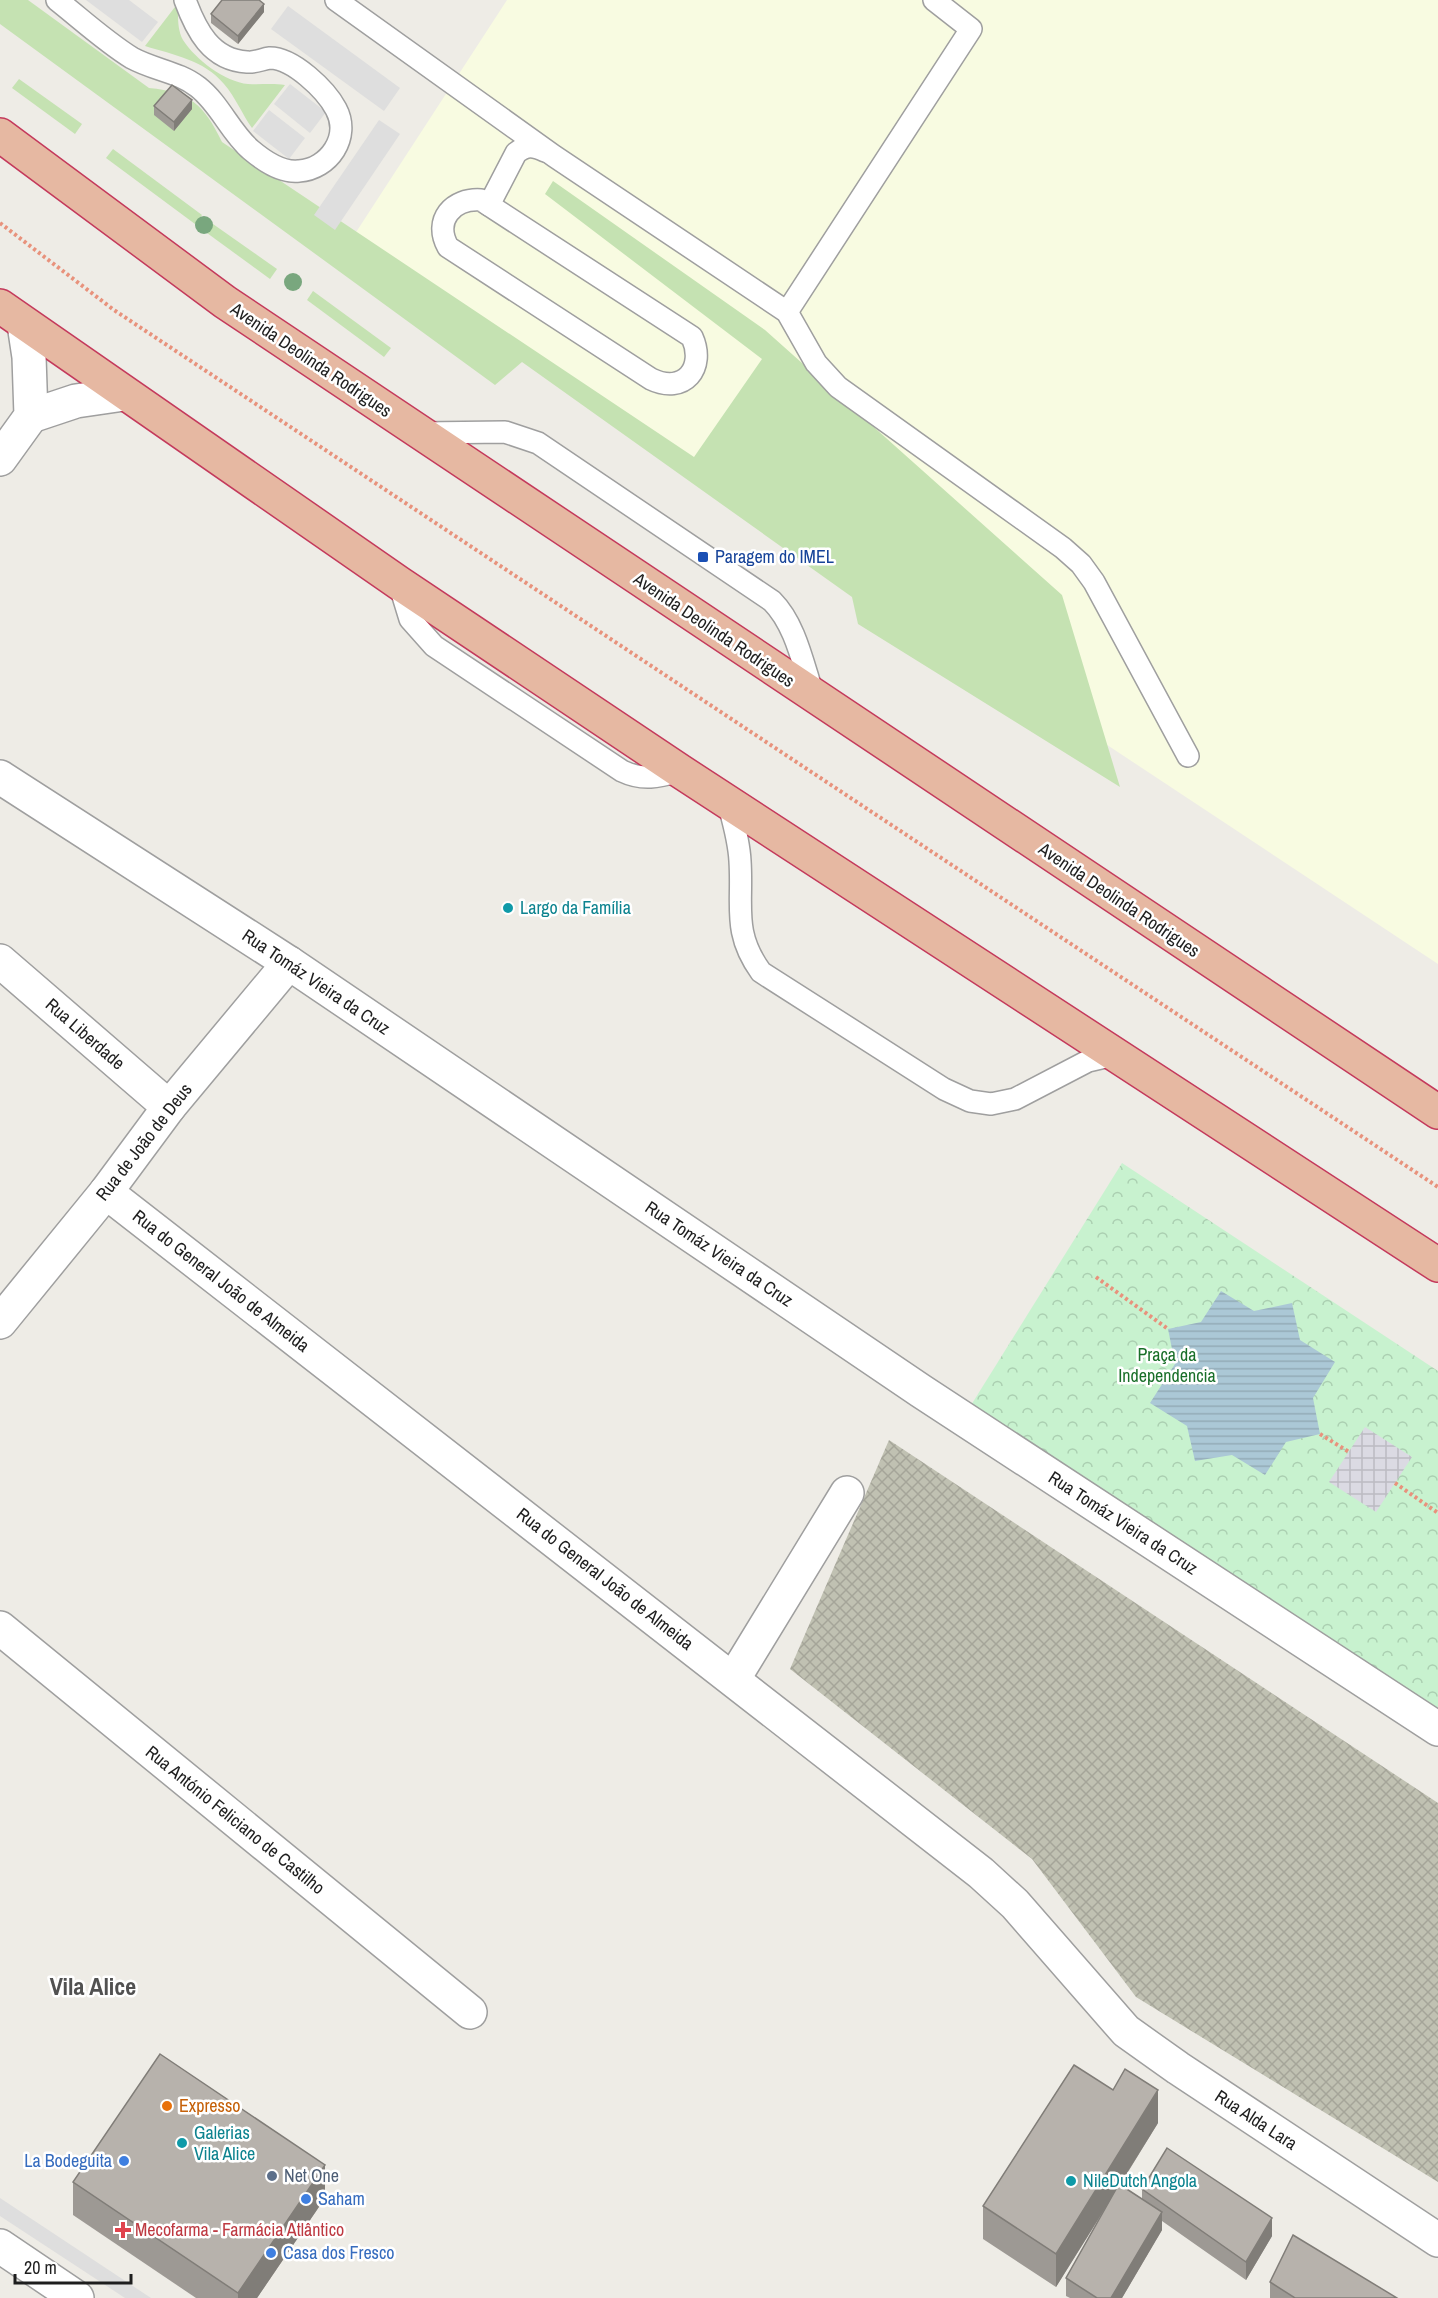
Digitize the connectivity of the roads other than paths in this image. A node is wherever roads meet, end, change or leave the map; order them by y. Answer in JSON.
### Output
{"nodes":[{"id":1,"x":57,"y":0,"type":"edge"},
{"id":2,"x":185,"y":0,"type":"edge"},
{"id":3,"x":336,"y":0,"type":"edge"},
{"id":4,"x":934,"y":0,"type":"edge"},
{"id":5,"x":0,"y":135,"type":"edge"},
{"id":6,"x":554,"y":156,"type":"junction"},
{"id":7,"x":489,"y":205,"type":"junction"},
{"id":8,"x":787,"y":312,"type":"junction"},
{"id":9,"x":12,"y":315,"type":"edge"},
{"id":10,"x":124,"y":394,"type":"junction"},
{"id":11,"x":31,"y":416,"type":"junction"},
{"id":12,"x":419,"y":433,"type":"junction"},
{"id":13,"x":0,"y":459,"type":"edge"},
{"id":14,"x":814,"y":697,"type":"junction"},
{"id":15,"x":1188,"y":756,"type":"dead end"},
{"id":16,"x":0,"y":777,"type":"edge"},
{"id":17,"x":728,"y":802,"type":"junction"},
{"id":18,"x":0,"y":961,"type":"edge"},
{"id":19,"x":289,"y":963,"type":"junction"},
{"id":20,"x":1118,"y":1054,"type":"junction"},
{"id":21,"x":170,"y":1107,"type":"junction"},
{"id":22,"x":1438,"y":1112,"type":"edge"},
{"id":23,"x":106,"y":1192,"type":"junction"},
{"id":24,"x":1438,"y":1265,"type":"edge"},
{"id":25,"x":0,"y":1322,"type":"edge"},
{"id":26,"x":847,"y":1492,"type":"dead end"},
{"id":27,"x":0,"y":1628,"type":"edge"},
{"id":28,"x":734,"y":1678,"type":"junction"},
{"id":29,"x":1438,"y":1730,"type":"edge"},
{"id":30,"x":1086,"y":1985,"type":"joint"},
{"id":31,"x":470,"y":2012,"type":"dead end"},
{"id":32,"x":1438,"y":2240,"type":"edge"},
{"id":33,"x":0,"y":2246,"type":"edge"},
{"id":34,"x":77,"y":2298,"type":"edge"}],
"edges":[{"from":1,"to":2,"type":"lane"},
{"from":3,"to":6,"type":"lane"},
{"from":4,"to":8,"type":"lane"},
{"from":5,"to":12,"type":"highway","name":"Avenida Deolinda Rodrigues"},
{"from":6,"to":7,"type":"lane"},
{"from":6,"to":8,"type":"lane"},
{"from":7,"to":7,"type":"lane"},
{"from":8,"to":15,"type":"lane"},
{"from":9,"to":10,"type":"highway"},
{"from":9,"to":11,"type":"street"},
{"from":10,"to":11,"type":"street"},
{"from":10,"to":17,"type":"highway"},
{"from":11,"to":13,"type":"street"},
{"from":12,"to":14,"type":"highway","name":"Avenida Deolinda Rodrigues"},
{"from":12,"to":14,"type":"lane"},
{"from":14,"to":22,"type":"highway","name":"Avenida Deolinda Rodrigues"},
{"from":16,"to":19,"type":"street","name":"Rua Tomáz Vieira da Cruz"},
{"from":17,"to":20,"type":"highway"},
{"from":17,"to":20,"type":"lane"},
{"from":18,"to":21,"type":"street","name":"Rua Liberdade"},
{"from":19,"to":21,"type":"street","name":"Rua de João de Deus"},
{"from":19,"to":29,"type":"street","name":"Rua Tomáz Vieira da Cruz"},
{"from":20,"to":24,"type":"highway"},
{"from":21,"to":23,"type":"street","name":"Rua de João de Deus"},
{"from":23,"to":25,"type":"street","name":"Rua de João de Deus"},
{"from":23,"to":28,"type":"street","name":"Rua do General João de Almeida"},
{"from":26,"to":28,"type":"street"},
{"from":27,"to":31,"type":"street","name":"Rua António Feliciano de Castilho"},
{"from":28,"to":30,"type":"street","name":"Rua do General João de Almeida"},
{"from":30,"to":32,"type":"street","name":"Rua Alda Lara"},
{"from":33,"to":34,"type":"street"}]}
